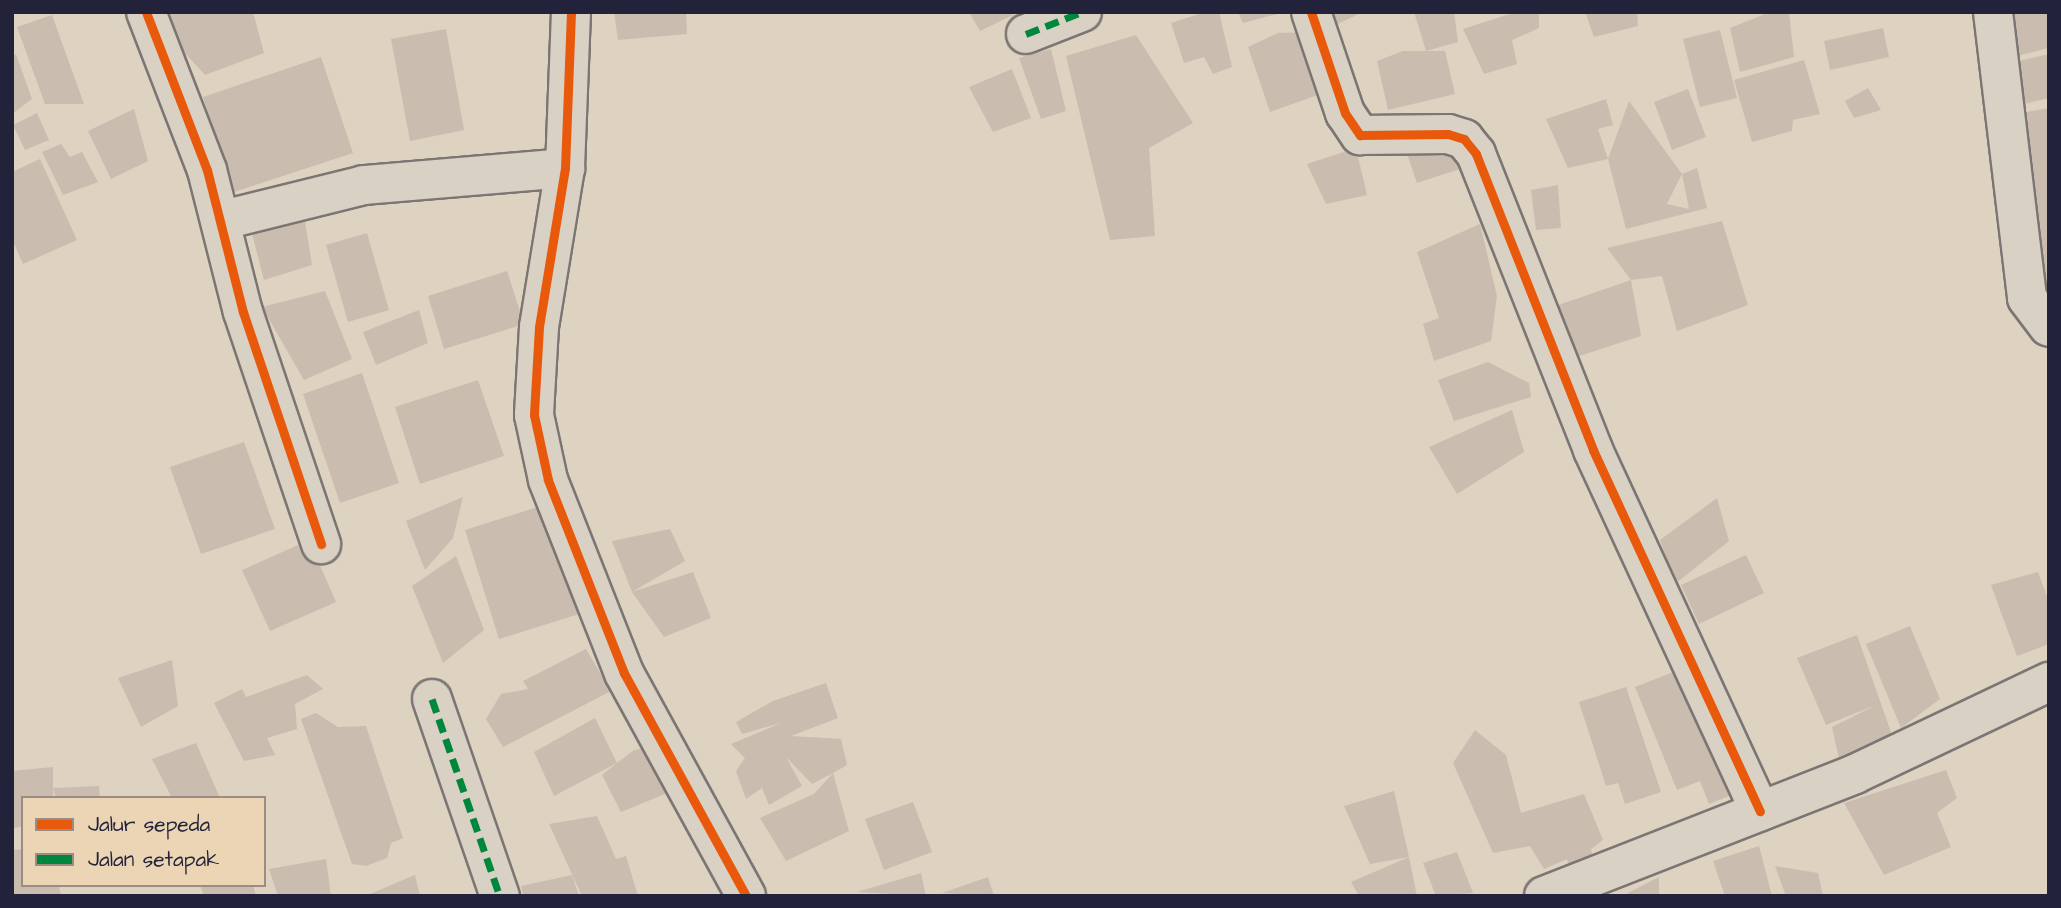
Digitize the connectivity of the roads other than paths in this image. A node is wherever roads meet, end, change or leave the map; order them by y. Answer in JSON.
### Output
{"nodes":[{"id":1,"x":146,"y":12,"type":"edge"},
{"id":2,"x":571,"y":12,"type":"edge"},
{"id":3,"x":1082,"y":12,"type":"edge"},
{"id":4,"x":1311,"y":12,"type":"edge"},
{"id":5,"x":1993,"y":12,"type":"edge"},
{"id":6,"x":1026,"y":34,"type":"dead end"},
{"id":7,"x":565,"y":168,"type":"junction"},
{"id":8,"x":223,"y":220,"type":"junction"},
{"id":9,"x":2049,"y":327,"type":"edge"},
{"id":10,"x":321,"y":544,"type":"dead end"},
{"id":11,"x":2049,"y":682,"type":"edge"},
{"id":12,"x":432,"y":699,"type":"dead end"},
{"id":13,"x":1760,"y":811,"type":"junction"},
{"id":14,"x":500,"y":896,"type":"edge"},
{"id":15,"x":746,"y":896,"type":"edge"},
{"id":16,"x":1544,"y":896,"type":"edge"}],
"edges":[{"from":1,"to":8,"type":"street"},
{"from":2,"to":7,"type":"street"},
{"from":3,"to":6,"type":"street"},
{"from":4,"to":13,"type":"street"},
{"from":5,"to":9,"type":"street"},
{"from":7,"to":8,"type":"street"},
{"from":7,"to":15,"type":"street"},
{"from":8,"to":10,"type":"street"},
{"from":11,"to":13,"type":"street"},
{"from":12,"to":14,"type":"street"},
{"from":13,"to":16,"type":"street"}]}
